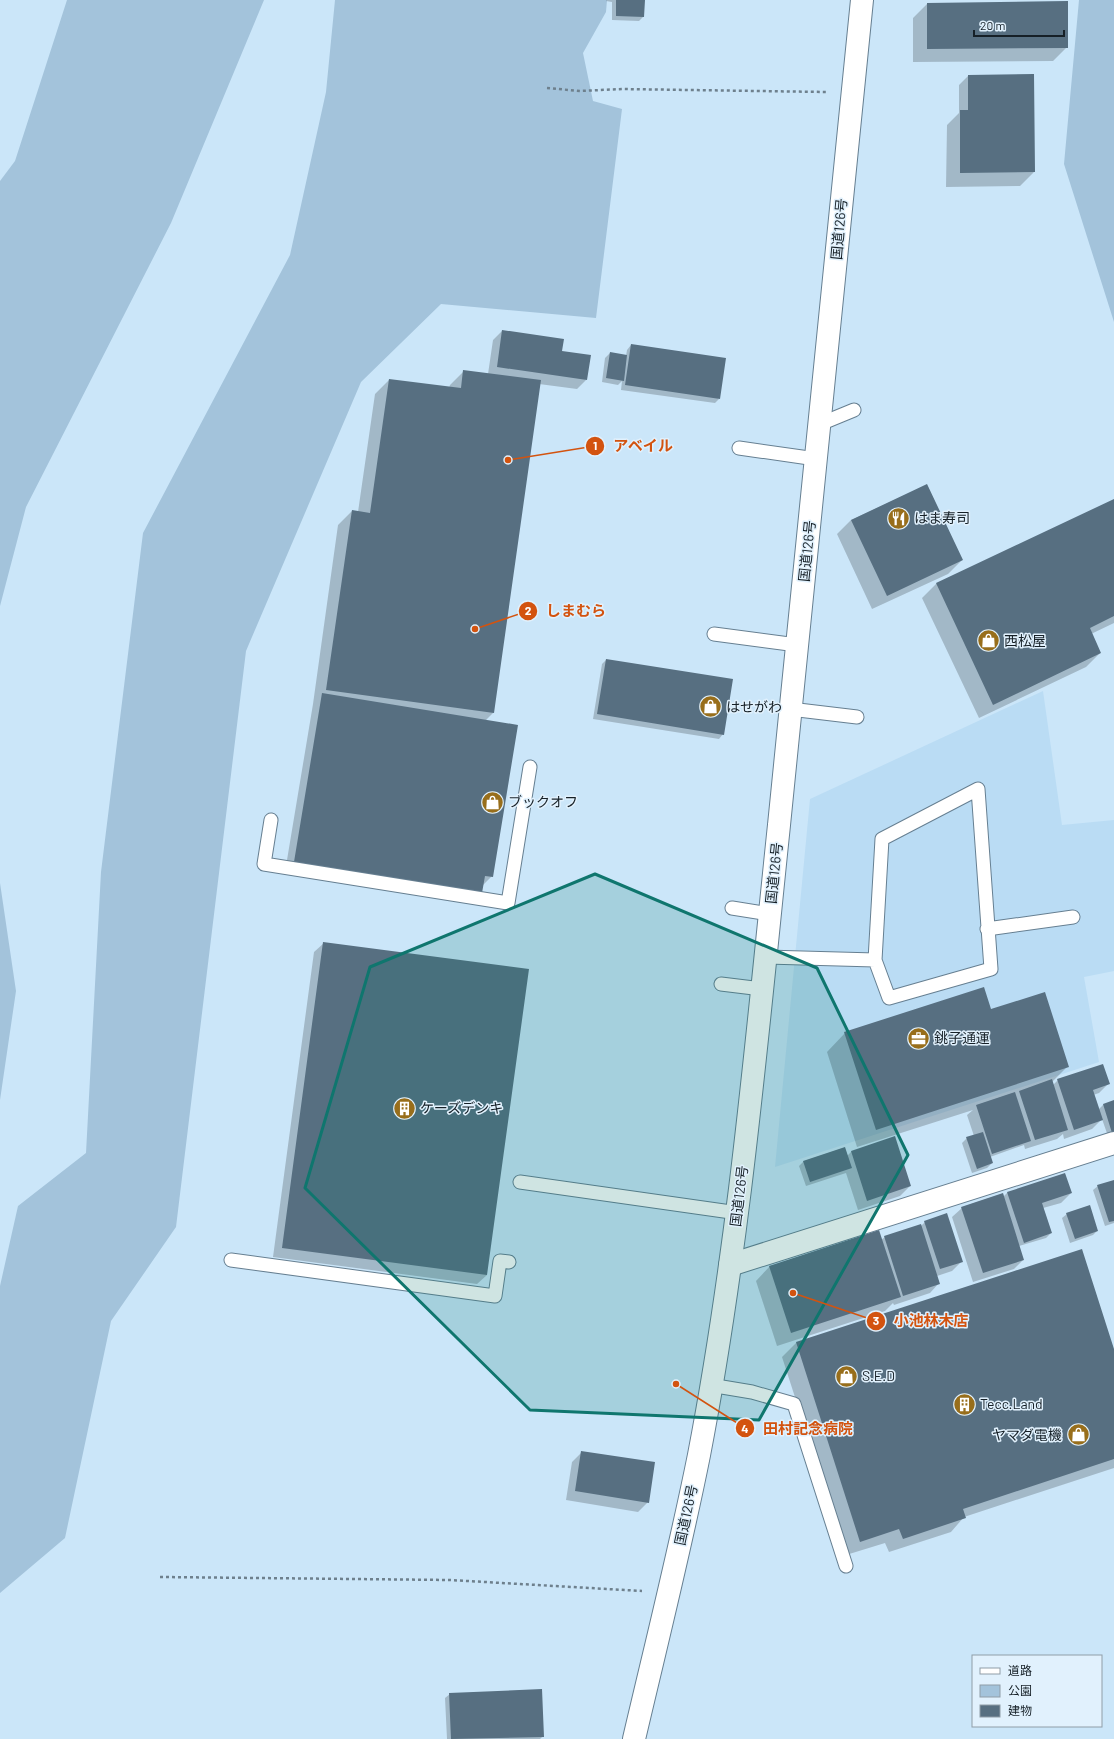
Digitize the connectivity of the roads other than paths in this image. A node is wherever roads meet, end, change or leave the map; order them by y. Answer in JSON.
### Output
{"nodes":[{"id":1,"x":862,"y":0,"type":"edge"},
{"id":2,"x":854,"y":410,"type":"dead end"},
{"id":3,"x":820,"y":424,"type":"junction"},
{"id":4,"x":739,"y":448,"type":"dead end"},
{"id":5,"x":816,"y":459,"type":"junction"},
{"id":6,"x":714,"y":634,"type":"dead end"},
{"id":7,"x":797,"y":645,"type":"junction"},
{"id":8,"x":790,"y":709,"type":"junction"},
{"id":9,"x":857,"y":717,"type":"dead end"},
{"id":10,"x":530,"y":767,"type":"dead end"},
{"id":11,"x":271,"y":820,"type":"dead end"},
{"id":12,"x":732,"y":908,"type":"dead end"},
{"id":13,"x":769,"y":914,"type":"junction"},
{"id":14,"x":1073,"y":917,"type":"dead end"},
{"id":15,"x":987,"y":929,"type":"junction"},
{"id":16,"x":766,"y":956,"type":"junction"},
{"id":17,"x":875,"y":960,"type":"junction"},
{"id":18,"x":721,"y":984,"type":"dead end"},
{"id":19,"x":762,"y":989,"type":"junction"},
{"id":20,"x":1114,"y":1143,"type":"edge"},
{"id":21,"x":520,"y":1182,"type":"dead end"},
{"id":22,"x":738,"y":1213,"type":"junction"},
{"id":23,"x":231,"y":1260,"type":"dead end"},
{"id":24,"x":509,"y":1262,"type":"dead end"},
{"id":25,"x":730,"y":1265,"type":"junction"},
{"id":26,"x":710,"y":1385,"type":"junction"},
{"id":27,"x":846,"y":1566,"type":"dead end"},
{"id":28,"x":634,"y":1739,"type":"edge"}],
"edges":[{"from":1,"to":3,"type":"main road","name":"国道126号"},
{"from":2,"to":3,"type":"lane"},
{"from":3,"to":5,"type":"main road","name":"国道126号"},
{"from":4,"to":5,"type":"lane"},
{"from":5,"to":7,"type":"main road","name":"国道126号"},
{"from":6,"to":7,"type":"lane"},
{"from":7,"to":8,"type":"main road","name":"国道126号"},
{"from":8,"to":9,"type":"lane"},
{"from":8,"to":13,"type":"main road","name":"国道126号"},
{"from":10,"to":11,"type":"lane"},
{"from":12,"to":13,"type":"lane"},
{"from":13,"to":16,"type":"main road","name":"国道126号"},
{"from":14,"to":15,"type":"lane"},
{"from":15,"to":17,"type":"lane"},
{"from":15,"to":17,"type":"lane"},
{"from":16,"to":17,"type":"lane"},
{"from":16,"to":19,"type":"main road","name":"国道126号"},
{"from":18,"to":19,"type":"lane"},
{"from":19,"to":22,"type":"main road","name":"国道126号"},
{"from":20,"to":25,"type":"main road"},
{"from":21,"to":22,"type":"lane"},
{"from":22,"to":25,"type":"main road","name":"国道126号"},
{"from":23,"to":24,"type":"lane"},
{"from":25,"to":26,"type":"main road","name":"国道126号"},
{"from":26,"to":27,"type":"lane"},
{"from":26,"to":28,"type":"main road","name":"国道126号"}]}
